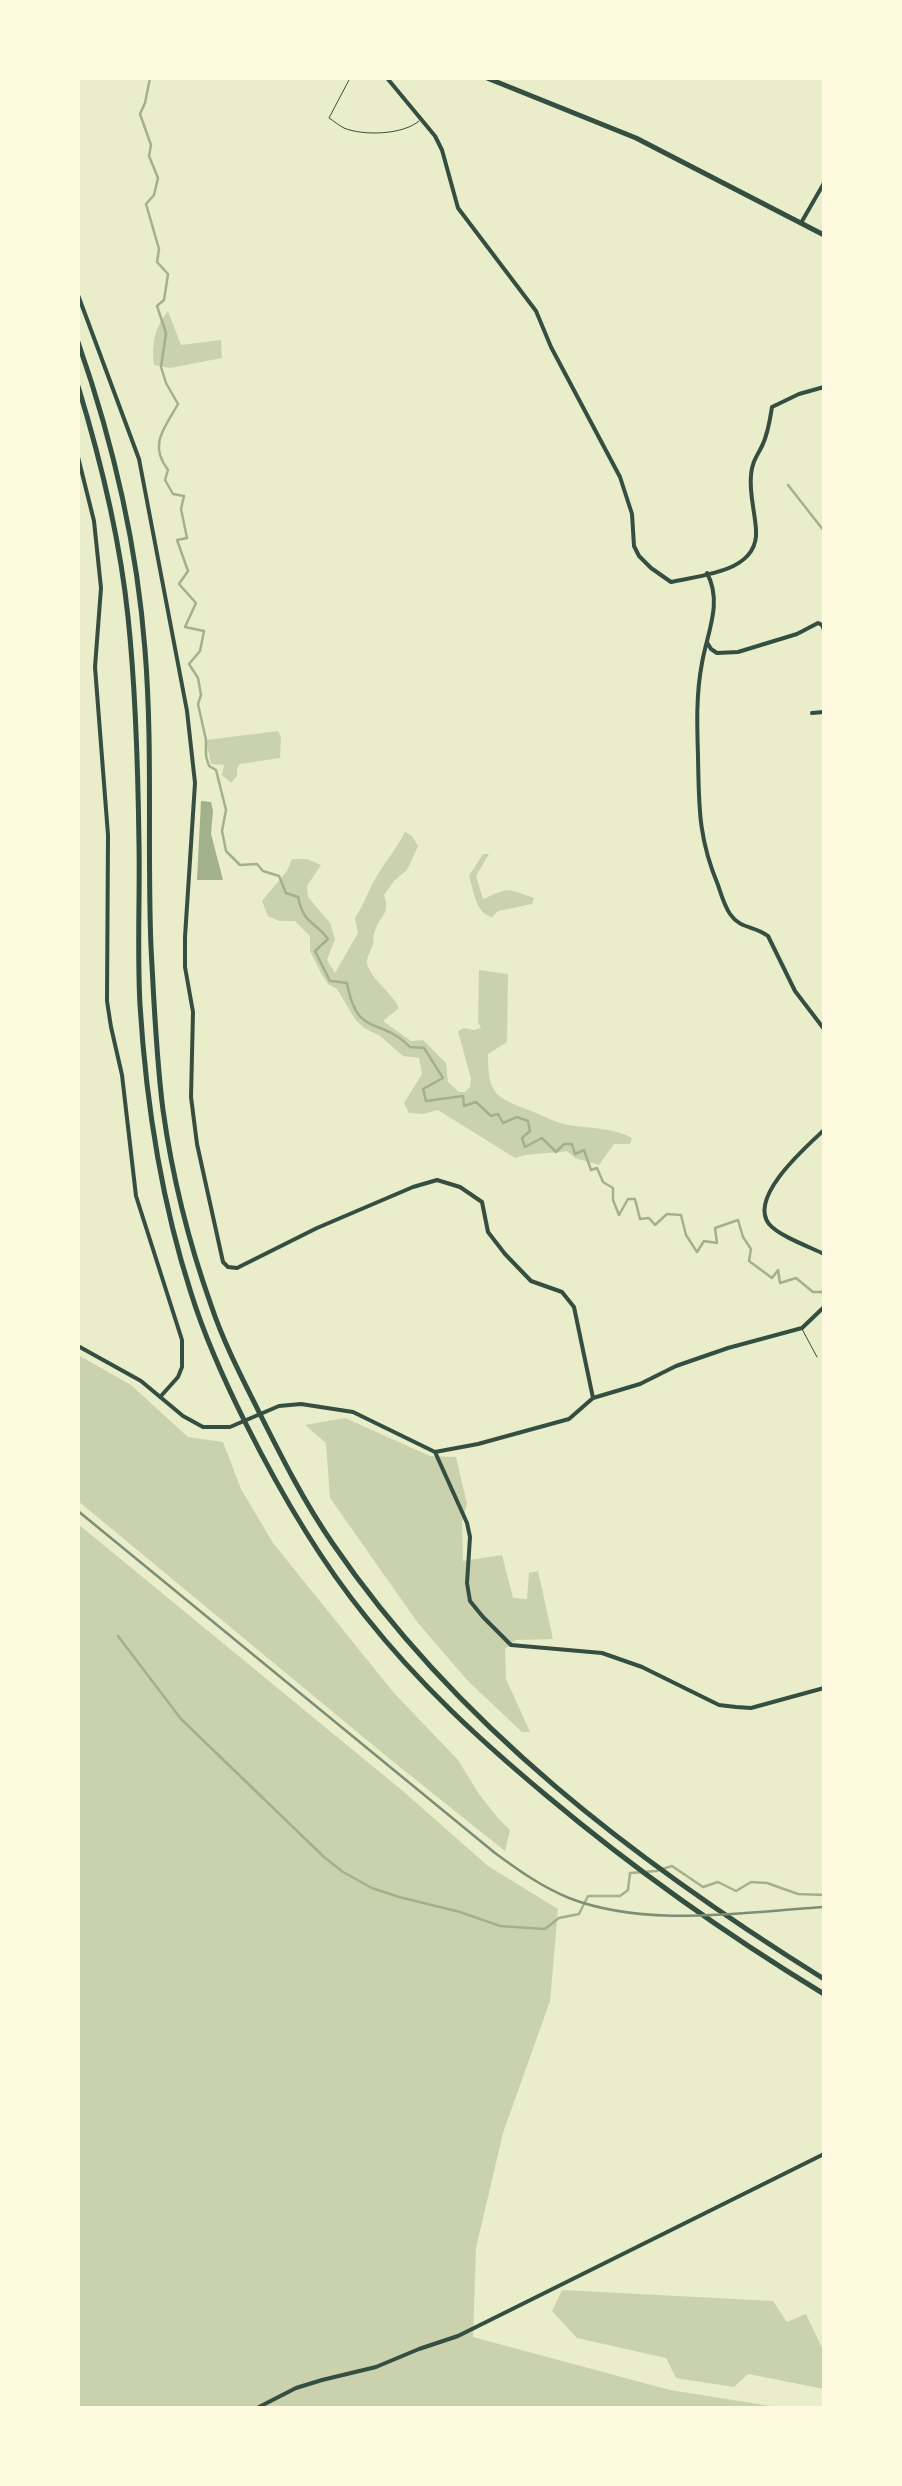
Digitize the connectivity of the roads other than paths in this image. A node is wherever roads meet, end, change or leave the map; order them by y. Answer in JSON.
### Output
{"nodes":[{"id":1,"x":360,"y":78,"type":"edge"},
{"id":2,"x":387,"y":78,"type":"edge"},
{"id":3,"x":487,"y":78,"type":"edge"},
{"id":4,"x":421,"y":119,"type":"junction"},
{"id":5,"x":824,"y":183,"type":"edge"},
{"id":6,"x":801,"y":222,"type":"junction"},
{"id":7,"x":824,"y":235,"type":"edge"},
{"id":8,"x":78,"y":295,"type":"edge"},
{"id":9,"x":78,"y":342,"type":"edge"},
{"id":10,"x":78,"y":386,"type":"edge"},
{"id":11,"x":824,"y":387,"type":"edge"},
{"id":12,"x":78,"y":456,"type":"edge"},
{"id":13,"x":707,"y":573,"type":"junction"},
{"id":14,"x":824,"y":630,"type":"edge"},
{"id":15,"x":708,"y":644,"type":"junction"},
{"id":16,"x":824,"y":712,"type":"edge"},
{"id":17,"x":812,"y":713,"type":"dead end"},
{"id":18,"x":824,"y":1029,"type":"edge"},
{"id":19,"x":824,"y":1130,"type":"edge"},
{"id":20,"x":824,"y":1254,"type":"edge"},
{"id":21,"x":824,"y":1307,"type":"edge"},
{"id":22,"x":802,"y":1328,"type":"junction"},
{"id":23,"x":78,"y":1346,"type":"edge"},
{"id":24,"x":817,"y":1357,"type":"dead end"},
{"id":25,"x":161,"y":1396,"type":"junction"},
{"id":26,"x":594,"y":1398,"type":"junction"},
{"id":27,"x":435,"y":1452,"type":"junction"},
{"id":28,"x":824,"y":1688,"type":"edge"},
{"id":29,"x":824,"y":1980,"type":"edge"},
{"id":30,"x":824,"y":1994,"type":"edge"},
{"id":31,"x":824,"y":2154,"type":"edge"},
{"id":32,"x":257,"y":2408,"type":"edge"}],
"edges":[{"from":1,"to":4,"type":"lane"},
{"from":2,"to":4,"type":"street"},
{"from":3,"to":6,"type":"main road"},
{"from":4,"to":13,"type":"street"},
{"from":5,"to":6,"type":"street"},
{"from":6,"to":7,"type":"main road"},
{"from":8,"to":26,"type":"street"},
{"from":9,"to":29,"type":"main road"},
{"from":10,"to":30,"type":"main road"},
{"from":11,"to":13,"type":"street"},
{"from":12,"to":25,"type":"street"},
{"from":13,"to":15,"type":"street"},
{"from":14,"to":15,"type":"street"},
{"from":15,"to":18,"type":"street"},
{"from":16,"to":17,"type":"street"},
{"from":19,"to":20,"type":"street"},
{"from":21,"to":22,"type":"street"},
{"from":22,"to":24,"type":"lane"},
{"from":22,"to":26,"type":"street"},
{"from":23,"to":25,"type":"street"},
{"from":25,"to":27,"type":"street"},
{"from":26,"to":27,"type":"street"},
{"from":27,"to":28,"type":"street"},
{"from":31,"to":32,"type":"street"}]}
